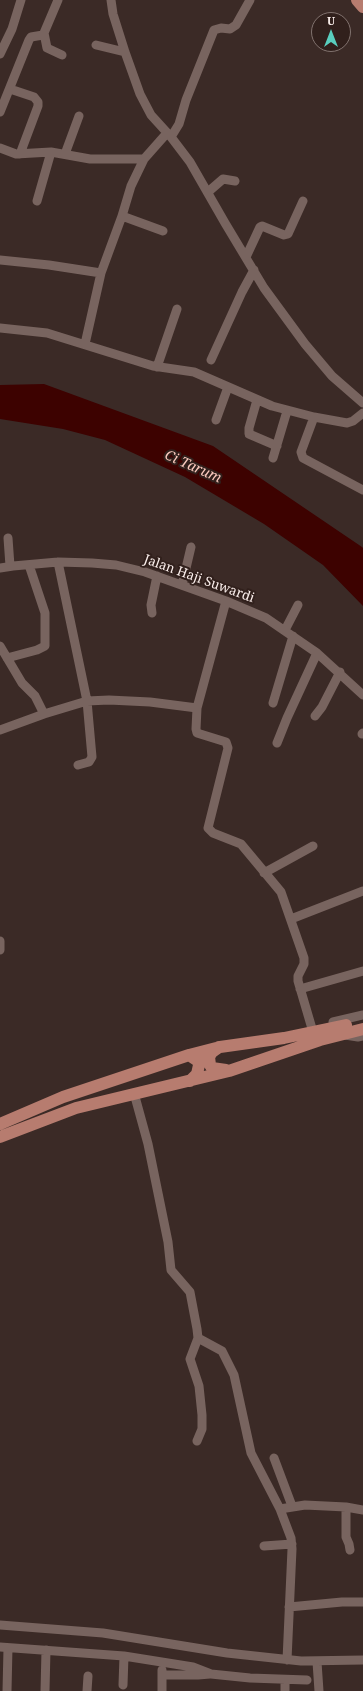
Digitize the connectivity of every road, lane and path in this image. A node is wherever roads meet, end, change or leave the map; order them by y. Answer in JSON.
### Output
{"nodes":[{"id":1,"x":21,"y":0,"type":"edge"},
{"id":2,"x":58,"y":0,"type":"edge"},
{"id":3,"x":111,"y":0,"type":"edge"},
{"id":4,"x":250,"y":0,"type":"edge"},
{"id":5,"x":357,"y":0,"type":"edge"},
{"id":6,"x":363,"y":7,"type":"edge"},
{"id":7,"x":44,"y":33,"type":"junction"},
{"id":8,"x":96,"y":45,"type":"dead end"},
{"id":9,"x":125,"y":52,"type":"junction"},
{"id":10,"x":0,"y":54,"type":"edge"},
{"id":11,"x":62,"y":55,"type":"dead end"},
{"id":12,"x":10,"y":89,"type":"junction"},
{"id":13,"x":0,"y":112,"type":"edge"},
{"id":14,"x":79,"y":116,"type":"dead end"},
{"id":15,"x":169,"y":135,"type":"junction"},
{"id":16,"x":0,"y":148,"type":"edge"},
{"id":17,"x":51,"y":152,"type":"junction"},
{"id":18,"x":20,"y":154,"type":"junction"},
{"id":19,"x":65,"y":154,"type":"junction"},
{"id":20,"x":144,"y":159,"type":"junction"},
{"id":21,"x":234,"y":181,"type":"dead end"},
{"id":22,"x":208,"y":192,"type":"junction"},
{"id":23,"x":37,"y":201,"type":"dead end"},
{"id":24,"x":303,"y":201,"type":"dead end"},
{"id":25,"x":122,"y":216,"type":"junction"},
{"id":26,"x":163,"y":231,"type":"dead end"},
{"id":27,"x":246,"y":257,"type":"junction"},
{"id":28,"x":0,"y":260,"type":"edge"},
{"id":29,"x":254,"y":270,"type":"junction"},
{"id":30,"x":101,"y":273,"type":"junction"},
{"id":31,"x":177,"y":309,"type":"dead end"},
{"id":32,"x":0,"y":328,"type":"edge"},
{"id":33,"x":85,"y":344,"type":"junction"},
{"id":34,"x":211,"y":360,"type":"dead end"},
{"id":35,"x":157,"y":367,"type":"junction"},
{"id":36,"x":228,"y":387,"type":"junction"},
{"id":37,"x":257,"y":400,"type":"junction"},
{"id":38,"x":363,"y":403,"type":"edge"},
{"id":39,"x":287,"y":411,"type":"junction"},
{"id":40,"x":363,"y":412,"type":"edge"},
{"id":41,"x":314,"y":417,"type":"junction"},
{"id":42,"x":216,"y":420,"type":"dead end"},
{"id":43,"x":277,"y":446,"type":"junction"},
{"id":44,"x":273,"y":458,"type":"dead end"},
{"id":45,"x":363,"y":490,"type":"edge"},
{"id":46,"x":8,"y":538,"type":"dead end"},
{"id":47,"x":191,"y":547,"type":"dead end"},
{"id":48,"x":58,"y":562,"type":"junction"},
{"id":49,"x":29,"y":565,"type":"junction"},
{"id":50,"x":10,"y":566,"type":"junction"},
{"id":51,"x":0,"y":568,"type":"edge"},
{"id":52,"x":157,"y":576,"type":"junction"},
{"id":53,"x":182,"y":585,"type":"junction"},
{"id":54,"x":226,"y":601,"type":"junction"},
{"id":55,"x":298,"y":605,"type":"dead end"},
{"id":56,"x":152,"y":613,"type":"dead end"},
{"id":57,"x":289,"y":633,"type":"junction"},
{"id":58,"x":0,"y":646,"type":"edge"},
{"id":59,"x":317,"y":653,"type":"junction"},
{"id":60,"x":7,"y":658,"type":"junction"},
{"id":61,"x":340,"y":672,"type":"junction"},
{"id":62,"x":363,"y":694,"type":"edge"},
{"id":63,"x":87,"y":701,"type":"junction"},
{"id":64,"x":273,"y":703,"type":"dead end"},
{"id":65,"x":197,"y":708,"type":"junction"},
{"id":66,"x":44,"y":714,"type":"junction"},
{"id":67,"x":315,"y":716,"type":"dead end"},
{"id":68,"x":0,"y":730,"type":"edge"},
{"id":69,"x":277,"y":743,"type":"dead end"},
{"id":70,"x":78,"y":764,"type":"dead end"},
{"id":71,"x":313,"y":846,"type":"dead end"},
{"id":72,"x":264,"y":873,"type":"junction"},
{"id":73,"x":363,"y":891,"type":"edge"},
{"id":74,"x":291,"y":919,"type":"junction"},
{"id":75,"x":0,"y":941,"type":"edge"},
{"id":76,"x":0,"y":950,"type":"edge"},
{"id":77,"x":363,"y":971,"type":"edge"},
{"id":78,"x":300,"y":989,"type":"junction"},
{"id":79,"x":363,"y":1015,"type":"edge"},
{"id":80,"x":363,"y":1021,"type":"edge"},
{"id":81,"x":363,"y":1028,"type":"edge"},
{"id":82,"x":312,"y":1029,"type":"junction"},
{"id":83,"x":341,"y":1034,"type":"junction"},
{"id":84,"x":363,"y":1036,"type":"edge"},
{"id":85,"x":220,"y":1047,"type":"junction"},
{"id":86,"x":189,"y":1055,"type":"junction"},
{"id":87,"x":229,"y":1071,"type":"junction"},
{"id":88,"x":190,"y":1081,"type":"junction"},
{"id":89,"x":134,"y":1093,"type":"junction"},
{"id":90,"x":0,"y":1124,"type":"edge"},
{"id":91,"x":0,"y":1137,"type":"edge"},
{"id":92,"x":198,"y":1338,"type":"junction"},
{"id":93,"x":197,"y":1441,"type":"dead end"},
{"id":94,"x":274,"y":1458,"type":"dead end"},
{"id":95,"x":292,"y":1506,"type":"junction"},
{"id":96,"x":346,"y":1508,"type":"junction"},
{"id":97,"x":280,"y":1509,"type":"junction"},
{"id":98,"x":363,"y":1510,"type":"edge"},
{"id":99,"x":292,"y":1544,"type":"junction"},
{"id":100,"x":264,"y":1546,"type":"dead end"},
{"id":101,"x":350,"y":1550,"type":"dead end"},
{"id":102,"x":363,"y":1602,"type":"edge"},
{"id":103,"x":289,"y":1607,"type":"junction"},
{"id":104,"x":0,"y":1625,"type":"edge"},
{"id":105,"x":4,"y":1648,"type":"edge"},
{"id":106,"x":46,"y":1650,"type":"junction"},
{"id":107,"x":124,"y":1656,"type":"junction"},
{"id":108,"x":286,"y":1660,"type":"junction"},
{"id":109,"x":363,"y":1660,"type":"edge"},
{"id":110,"x":162,"y":1662,"type":"junction"},
{"id":111,"x":317,"y":1662,"type":"junction"},
{"id":112,"x":211,"y":1674,"type":"junction"},
{"id":113,"x":162,"y":1675,"type":"junction"},
{"id":114,"x":88,"y":1676,"type":"dead end"},
{"id":115,"x":285,"y":1680,"type":"junction"},
{"id":116,"x":307,"y":1680,"type":"dead end"},
{"id":117,"x":123,"y":1685,"type":"dead end"},
{"id":118,"x":7,"y":1691,"type":"edge"},
{"id":119,"x":45,"y":1691,"type":"edge"},
{"id":120,"x":88,"y":1691,"type":"edge"},
{"id":121,"x":162,"y":1691,"type":"edge"},
{"id":122,"x":285,"y":1691,"type":"edge"},
{"id":123,"x":319,"y":1691,"type":"edge"}],
"edges":[{"from":1,"to":10,"type":"street"},
{"from":2,"to":7,"type":"street"},
{"from":3,"to":9,"type":"street"},
{"from":4,"to":15,"type":"street"},
{"from":5,"to":6,"type":"main road"},
{"from":7,"to":11,"type":"street"},
{"from":7,"to":12,"type":"street"},
{"from":8,"to":9,"type":"street"},
{"from":9,"to":15,"type":"street"},
{"from":12,"to":13,"type":"street"},
{"from":12,"to":18,"type":"street"},
{"from":14,"to":19,"type":"street"},
{"from":15,"to":20,"type":"street"},
{"from":15,"to":22,"type":"street"},
{"from":16,"to":18,"type":"street"},
{"from":17,"to":18,"type":"street"},
{"from":17,"to":19,"type":"street"},
{"from":17,"to":23,"type":"street"},
{"from":19,"to":20,"type":"street"},
{"from":20,"to":25,"type":"street"},
{"from":21,"to":22,"type":"street"},
{"from":22,"to":27,"type":"street"},
{"from":24,"to":27,"type":"street"},
{"from":25,"to":26,"type":"street"},
{"from":25,"to":30,"type":"street"},
{"from":27,"to":29,"type":"street"},
{"from":28,"to":30,"type":"street"},
{"from":29,"to":34,"type":"street"},
{"from":29,"to":38,"type":"street"},
{"from":30,"to":33,"type":"street"},
{"from":31,"to":35,"type":"street"},
{"from":32,"to":33,"type":"street"},
{"from":33,"to":35,"type":"street"},
{"from":35,"to":36,"type":"street"},
{"from":36,"to":37,"type":"street"},
{"from":36,"to":42,"type":"street"},
{"from":37,"to":39,"type":"street"},
{"from":37,"to":43,"type":"street"},
{"from":39,"to":41,"type":"street"},
{"from":39,"to":43,"type":"street"},
{"from":40,"to":41,"type":"street"},
{"from":41,"to":45,"type":"street"},
{"from":43,"to":44,"type":"street"},
{"from":46,"to":50,"type":"street"},
{"from":47,"to":53,"type":"street"},
{"from":48,"to":49,"type":"street","name":"Jalan Haji Suwardi"},
{"from":48,"to":52,"type":"street","name":"Jalan Haji Suwardi"},
{"from":48,"to":63,"type":"street"},
{"from":49,"to":50,"type":"street","name":"Jalan Haji Suwardi"},
{"from":49,"to":60,"type":"street"},
{"from":50,"to":51,"type":"street","name":"Jalan Haji Suwardi"},
{"from":52,"to":53,"type":"street","name":"Jalan Haji Suwardi"},
{"from":52,"to":56,"type":"street"},
{"from":53,"to":54,"type":"street","name":"Jalan Haji Suwardi"},
{"from":54,"to":57,"type":"street","name":"Jalan Haji Suwardi"},
{"from":54,"to":65,"type":"street"},
{"from":55,"to":57,"type":"street"},
{"from":57,"to":59,"type":"street","name":"Jalan Haji Suwardi"},
{"from":57,"to":64,"type":"street"},
{"from":58,"to":60,"type":"street"},
{"from":59,"to":61,"type":"street","name":"Jalan Haji Suwardi"},
{"from":59,"to":69,"type":"street"},
{"from":60,"to":66,"type":"street"},
{"from":61,"to":62,"type":"street","name":"Jalan Haji Suwardi"},
{"from":61,"to":67,"type":"street"},
{"from":63,"to":65,"type":"street"},
{"from":63,"to":66,"type":"street"},
{"from":63,"to":70,"type":"street"},
{"from":65,"to":72,"type":"street"},
{"from":66,"to":68,"type":"street"},
{"from":71,"to":72,"type":"street"},
{"from":72,"to":74,"type":"street"},
{"from":73,"to":74,"type":"street"},
{"from":74,"to":78,"type":"street"},
{"from":75,"to":76,"type":"street"},
{"from":77,"to":78,"type":"street"},
{"from":78,"to":82,"type":"street"},
{"from":79,"to":82,"type":"street"},
{"from":80,"to":82,"type":"main road"},
{"from":81,"to":83,"type":"main road"},
{"from":82,"to":85,"type":"main road"},
{"from":83,"to":84,"type":"street"},
{"from":83,"to":87,"type":"main road"},
{"from":85,"to":86,"type":"main road"},
{"from":85,"to":87,"type":"main road"},
{"from":86,"to":88,"type":"main road"},
{"from":86,"to":90,"type":"main road"},
{"from":87,"to":88,"type":"main road"},
{"from":88,"to":89,"type":"main road"},
{"from":89,"to":91,"type":"main road"},
{"from":89,"to":92,"type":"street"},
{"from":92,"to":93,"type":"street"},
{"from":92,"to":97,"type":"street"},
{"from":94,"to":95,"type":"street"},
{"from":95,"to":96,"type":"street"},
{"from":95,"to":97,"type":"street"},
{"from":96,"to":98,"type":"street"},
{"from":96,"to":101,"type":"street"},
{"from":97,"to":99,"type":"street"},
{"from":99,"to":100,"type":"street"},
{"from":99,"to":103,"type":"street"},
{"from":102,"to":103,"type":"street"},
{"from":103,"to":108,"type":"street"},
{"from":104,"to":108,"type":"street"},
{"from":105,"to":106,"type":"street"},
{"from":105,"to":118,"type":"street"},
{"from":106,"to":107,"type":"street"},
{"from":106,"to":119,"type":"street"},
{"from":107,"to":110,"type":"street"},
{"from":107,"to":117,"type":"street"},
{"from":108,"to":111,"type":"street"},
{"from":109,"to":111,"type":"street"},
{"from":110,"to":112,"type":"street"},
{"from":110,"to":113,"type":"street"},
{"from":111,"to":123,"type":"street"},
{"from":112,"to":113,"type":"street"},
{"from":112,"to":115,"type":"street"},
{"from":113,"to":121,"type":"street"},
{"from":114,"to":120,"type":"street"},
{"from":115,"to":116,"type":"street"},
{"from":115,"to":122,"type":"street"}]}
